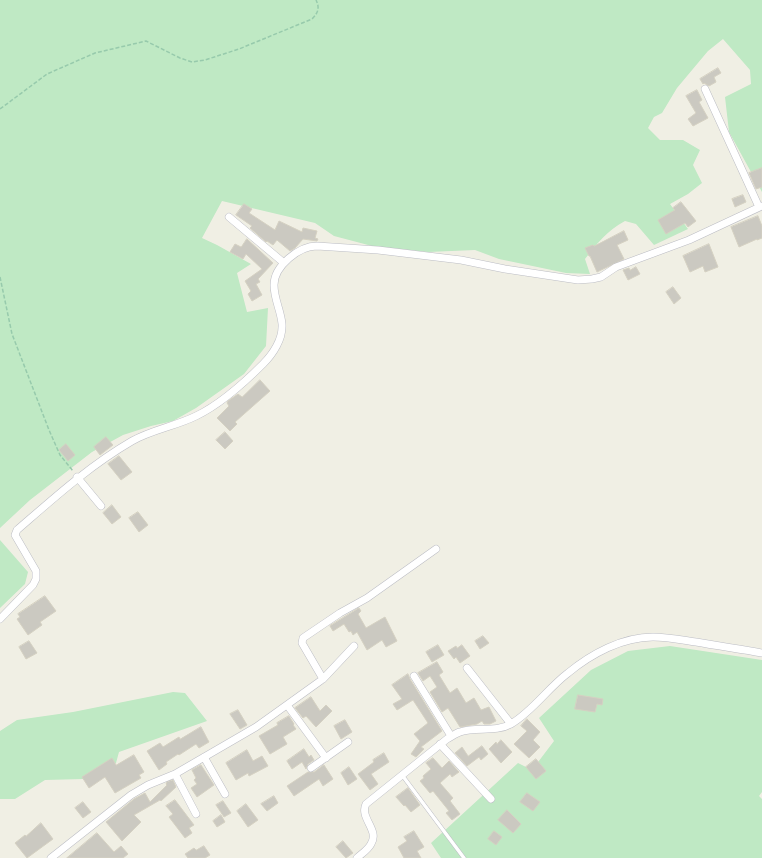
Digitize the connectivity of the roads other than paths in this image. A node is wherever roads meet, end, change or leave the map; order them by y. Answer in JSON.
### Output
{"nodes":[{"id":1,"x":705,"y":89,"type":"dead end"},
{"id":2,"x":760,"y":207,"type":"edge"},
{"id":3,"x":229,"y":217,"type":"dead end"},
{"id":4,"x":284,"y":263,"type":"junction"},
{"id":5,"x":77,"y":478,"type":"junction"},
{"id":6,"x":101,"y":506,"type":"dead end"},
{"id":7,"x":436,"y":549,"type":"dead end"},
{"id":8,"x":0,"y":619,"type":"edge"},
{"id":9,"x":354,"y":646,"type":"dead end"},
{"id":10,"x":762,"y":652,"type":"edge"},
{"id":11,"x":467,"y":668,"type":"dead end"},
{"id":12,"x":414,"y":676,"type":"dead end"},
{"id":13,"x":323,"y":679,"type":"junction"},
{"id":14,"x":287,"y":705,"type":"junction"},
{"id":15,"x":511,"y":724,"type":"junction"},
{"id":16,"x":452,"y":736,"type":"junction"},
{"id":17,"x":348,"y":742,"type":"dead end"},
{"id":18,"x":440,"y":744,"type":"junction"},
{"id":19,"x":204,"y":757,"type":"junction"},
{"id":20,"x":326,"y":758,"type":"junction"},
{"id":21,"x":311,"y":768,"type":"dead end"},
{"id":22,"x":175,"y":774,"type":"junction"},
{"id":23,"x":402,"y":775,"type":"junction"},
{"id":24,"x":225,"y":794,"type":"dead end"},
{"id":25,"x":491,"y":799,"type":"dead end"},
{"id":26,"x":196,"y":814,"type":"dead end"},
{"id":27,"x":51,"y":858,"type":"edge"},
{"id":28,"x":357,"y":858,"type":"edge"},
{"id":29,"x":464,"y":858,"type":"edge"}],
"edges":[{"from":1,"to":2,"type":"street"},
{"from":2,"to":4,"type":"street"},
{"from":3,"to":4,"type":"street"},
{"from":4,"to":5,"type":"street"},
{"from":5,"to":6,"type":"street"},
{"from":5,"to":8,"type":"street"},
{"from":7,"to":13,"type":"street"},
{"from":9,"to":13,"type":"street"},
{"from":10,"to":15,"type":"street"},
{"from":11,"to":15,"type":"street"},
{"from":12,"to":16,"type":"street"},
{"from":13,"to":14,"type":"street"},
{"from":14,"to":19,"type":"street"},
{"from":14,"to":20,"type":"street"},
{"from":15,"to":16,"type":"street"},
{"from":16,"to":18,"type":"street"},
{"from":17,"to":20,"type":"street"},
{"from":18,"to":23,"type":"street"},
{"from":18,"to":25,"type":"street"},
{"from":19,"to":22,"type":"street"},
{"from":19,"to":24,"type":"street"},
{"from":20,"to":21,"type":"street"},
{"from":22,"to":26,"type":"street"},
{"from":22,"to":27,"type":"street"},
{"from":23,"to":28,"type":"street"},
{"from":23,"to":29,"type":"lane"}]}
